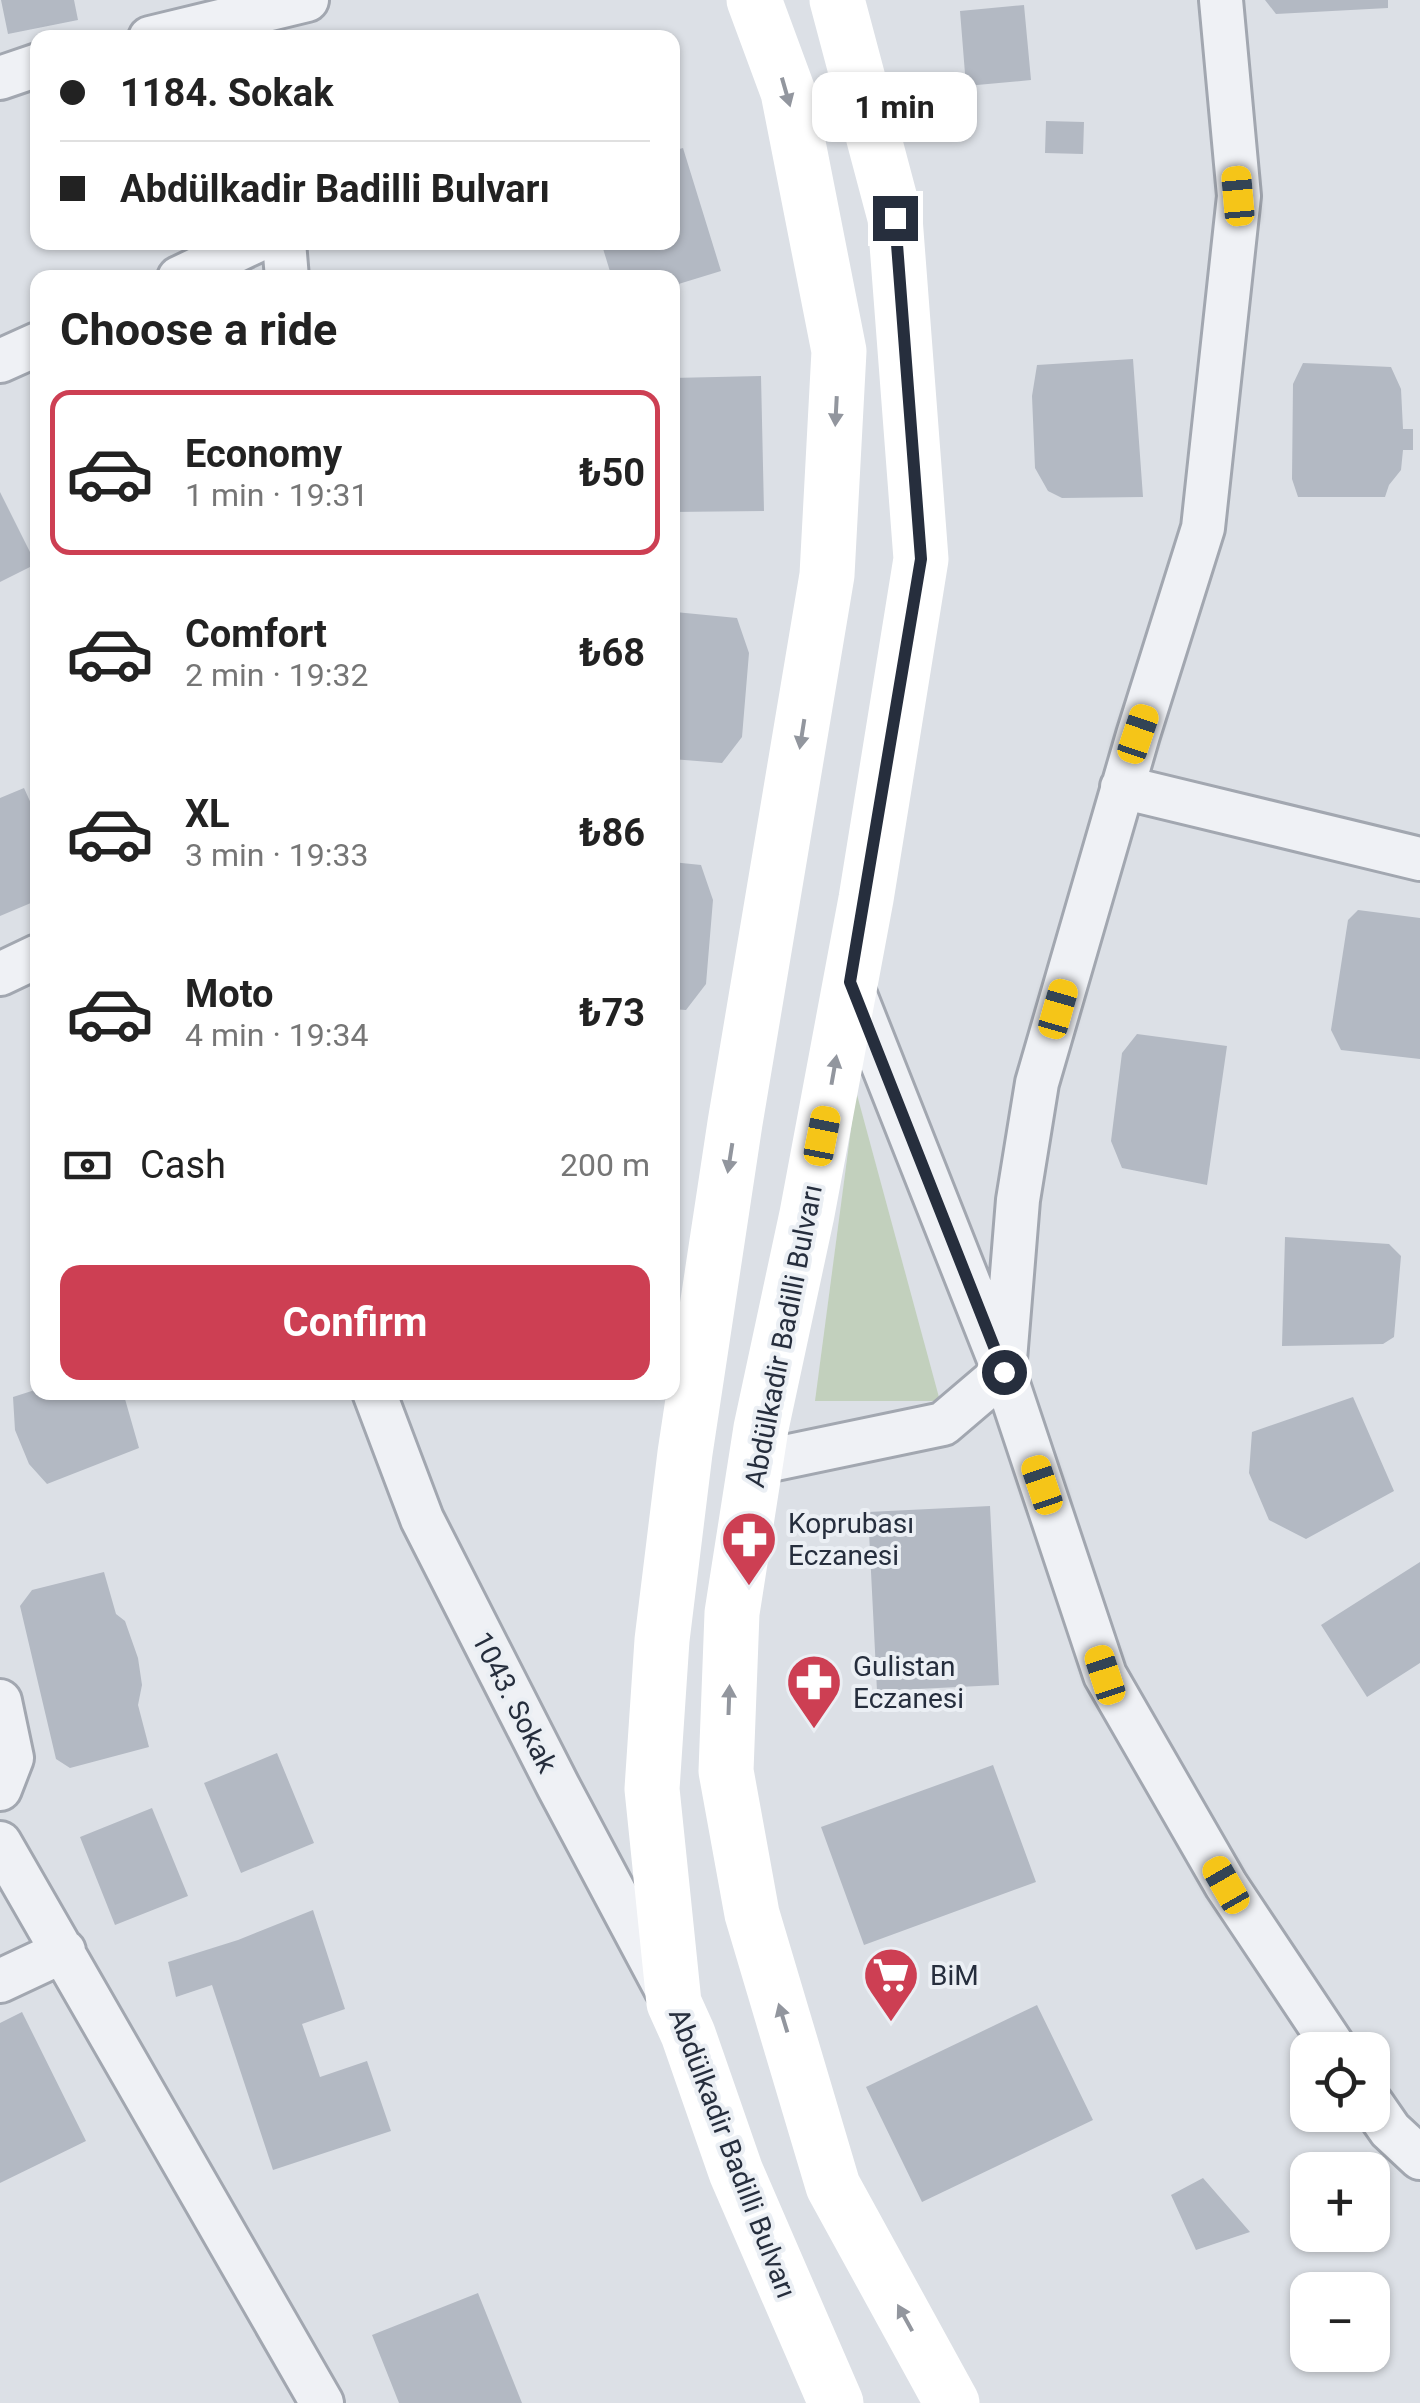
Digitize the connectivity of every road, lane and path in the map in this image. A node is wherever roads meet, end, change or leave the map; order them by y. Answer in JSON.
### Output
{"nodes":[{"id":1,"x":754,"y":0,"type":"edge"},
{"id":2,"x":837,"y":0,"type":"edge"},
{"id":3,"x":1221,"y":0,"type":"edge"},
{"id":4,"x":286,"y":16,"type":"edge"},
{"id":5,"x":199,"y":30,"type":"edge"},
{"id":6,"x":30,"y":69,"type":"edge"},
{"id":7,"x":0,"y":78,"type":"edge"},
{"id":8,"x":237,"y":250,"type":"edge"},
{"id":9,"x":196,"y":270,"type":"edge"},
{"id":10,"x":30,"y":348,"type":"edge"},
{"id":11,"x":0,"y":361,"type":"edge"},
{"id":12,"x":1122,"y":787,"type":"junction"},
{"id":13,"x":1420,"y":859,"type":"edge"},
{"id":14,"x":30,"y":960,"type":"edge"},
{"id":15,"x":0,"y":974,"type":"edge"},
{"id":16,"x":850,"y":982,"type":"junction"},
{"id":17,"x":1004,"y":1372,"type":"junction"},
{"id":18,"x":377,"y":1400,"type":"edge"},
{"id":19,"x":756,"y":1464,"type":"junction"},
{"id":20,"x":0,"y":1701,"type":"edge"},
{"id":21,"x":0,"y":1789,"type":"edge"},
{"id":22,"x":0,"y":1843,"type":"edge"},
{"id":23,"x":64,"y":1951,"type":"junction"},
{"id":24,"x":0,"y":1981,"type":"edge"},
{"id":25,"x":674,"y":2002,"type":"junction"},
{"id":26,"x":1324,"y":2032,"type":"edge"},
{"id":27,"x":1390,"y":2130,"type":"edge"},
{"id":28,"x":1420,"y":2158,"type":"edge"},
{"id":29,"x":322,"y":2403,"type":"edge"},
{"id":30,"x":836,"y":2403,"type":"edge"},
{"id":31,"x":952,"y":2403,"type":"edge"}],
"edges":[{"from":1,"to":25,"type":"main road","name":"Abdülkadir Badilli Bulvarı","one_way":true},
{"from":2,"to":16,"type":"main road","name":"Abdülkadir Badilli Bulvarı"},
{"from":3,"to":12,"type":"street"},
{"from":4,"to":5,"type":"street"},
{"from":6,"to":7,"type":"street"},
{"from":8,"to":9,"type":"street"},
{"from":10,"to":11,"type":"street"},
{"from":12,"to":13,"type":"street"},
{"from":12,"to":17,"type":"street"},
{"from":14,"to":15,"type":"street"},
{"from":16,"to":17,"type":"street"},
{"from":19,"to":16,"type":"main road","name":"Abdülkadir Badilli Bulvarı","one_way":true},
{"from":17,"to":19,"type":"street"},
{"from":17,"to":26,"type":"street"},
{"from":18,"to":25,"type":"street","name":"1043. Sokak"},
{"from":31,"to":19,"type":"main road","name":"Abdülkadir Badilli Bulvarı","one_way":true},
{"from":20,"to":21,"type":"street"},
{"from":22,"to":23,"type":"street"},
{"from":23,"to":24,"type":"street"},
{"from":23,"to":29,"type":"street"},
{"from":25,"to":30,"type":"main road","name":"Abdülkadir Badilli Bulvarı"},
{"from":27,"to":28,"type":"street"}]}
